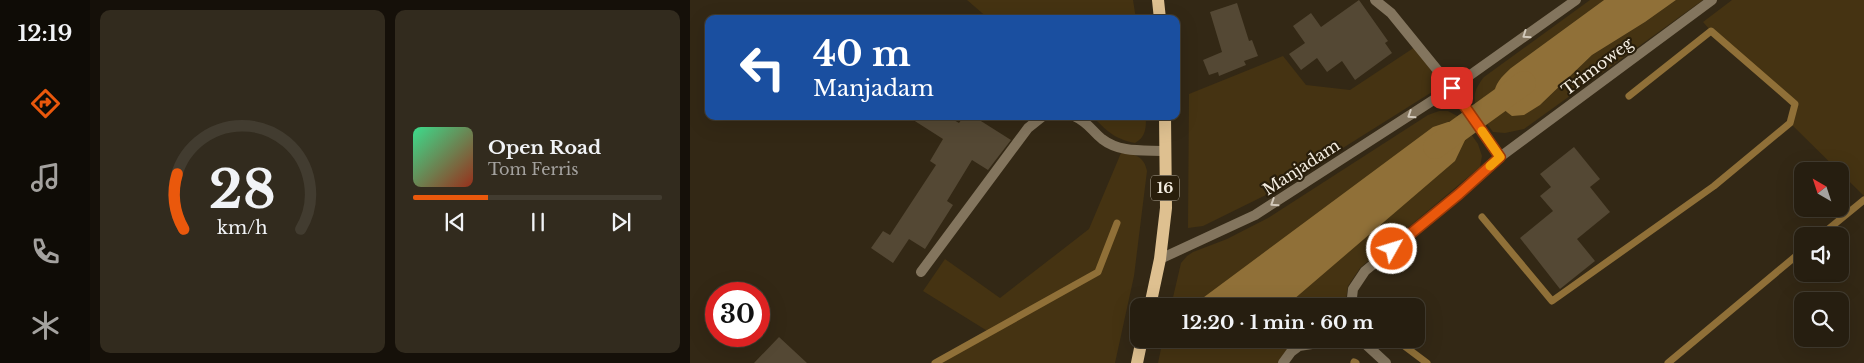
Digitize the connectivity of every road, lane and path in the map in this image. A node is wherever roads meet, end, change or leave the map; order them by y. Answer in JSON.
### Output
{"nodes":[{"id":1,"x":1158,"y":0,"type":"edge"},
{"id":2,"x":1376,"y":0,"type":"edge"},
{"id":3,"x":1576,"y":0,"type":"edge"},
{"id":4,"x":1712,"y":0,"type":"edge"},
{"id":5,"x":1564,"y":4,"type":"edge"},
{"id":6,"x":1160,"y":15,"type":"edge"},
{"id":7,"x":1452,"y":88,"type":"junction"},
{"id":8,"x":1038,"y":120,"type":"edge"},
{"id":9,"x":1083,"y":120,"type":"edge"},
{"id":10,"x":1165,"y":120,"type":"edge"},
{"id":11,"x":1164,"y":150,"type":"junction"},
{"id":12,"x":1500,"y":157,"type":"junction"},
{"id":13,"x":1160,"y":259,"type":"junction"},
{"id":14,"x":921,"y":272,"type":"dead end"},
{"id":15,"x":1152,"y":298,"type":"edge"},
{"id":16,"x":1352,"y":298,"type":"edge"},
{"id":17,"x":1140,"y":348,"type":"edge"},
{"id":18,"x":1296,"y":348,"type":"edge"},
{"id":19,"x":1370,"y":348,"type":"edge"},
{"id":20,"x":1137,"y":363,"type":"edge"},
{"id":21,"x":1282,"y":363,"type":"edge"},
{"id":22,"x":1386,"y":363,"type":"edge"}],
"edges":[{"from":1,"to":6,"type":"main road"},
{"from":2,"to":7,"type":"street"},
{"from":3,"to":5,"type":"street","name":"Manjadam"},
{"from":4,"to":12,"type":"street","name":"Trimoweg"},
{"from":5,"to":7,"type":"street","name":"Manjadam","one_way":true},
{"from":7,"to":12,"type":"street"},
{"from":7,"to":13,"type":"street","name":"Manjadam","one_way":true},
{"from":8,"to":14,"type":"street"},
{"from":9,"to":11,"type":"street"},
{"from":10,"to":11,"type":"main road","number":"16"},
{"from":11,"to":13,"type":"main road","number":"16"},
{"from":12,"to":16,"type":"street","name":"Trimoweg"},
{"from":13,"to":15,"type":"main road","number":"16"},
{"from":17,"to":20,"type":"main road"},
{"from":18,"to":21,"type":"street"},
{"from":19,"to":22,"type":"street"}]}
